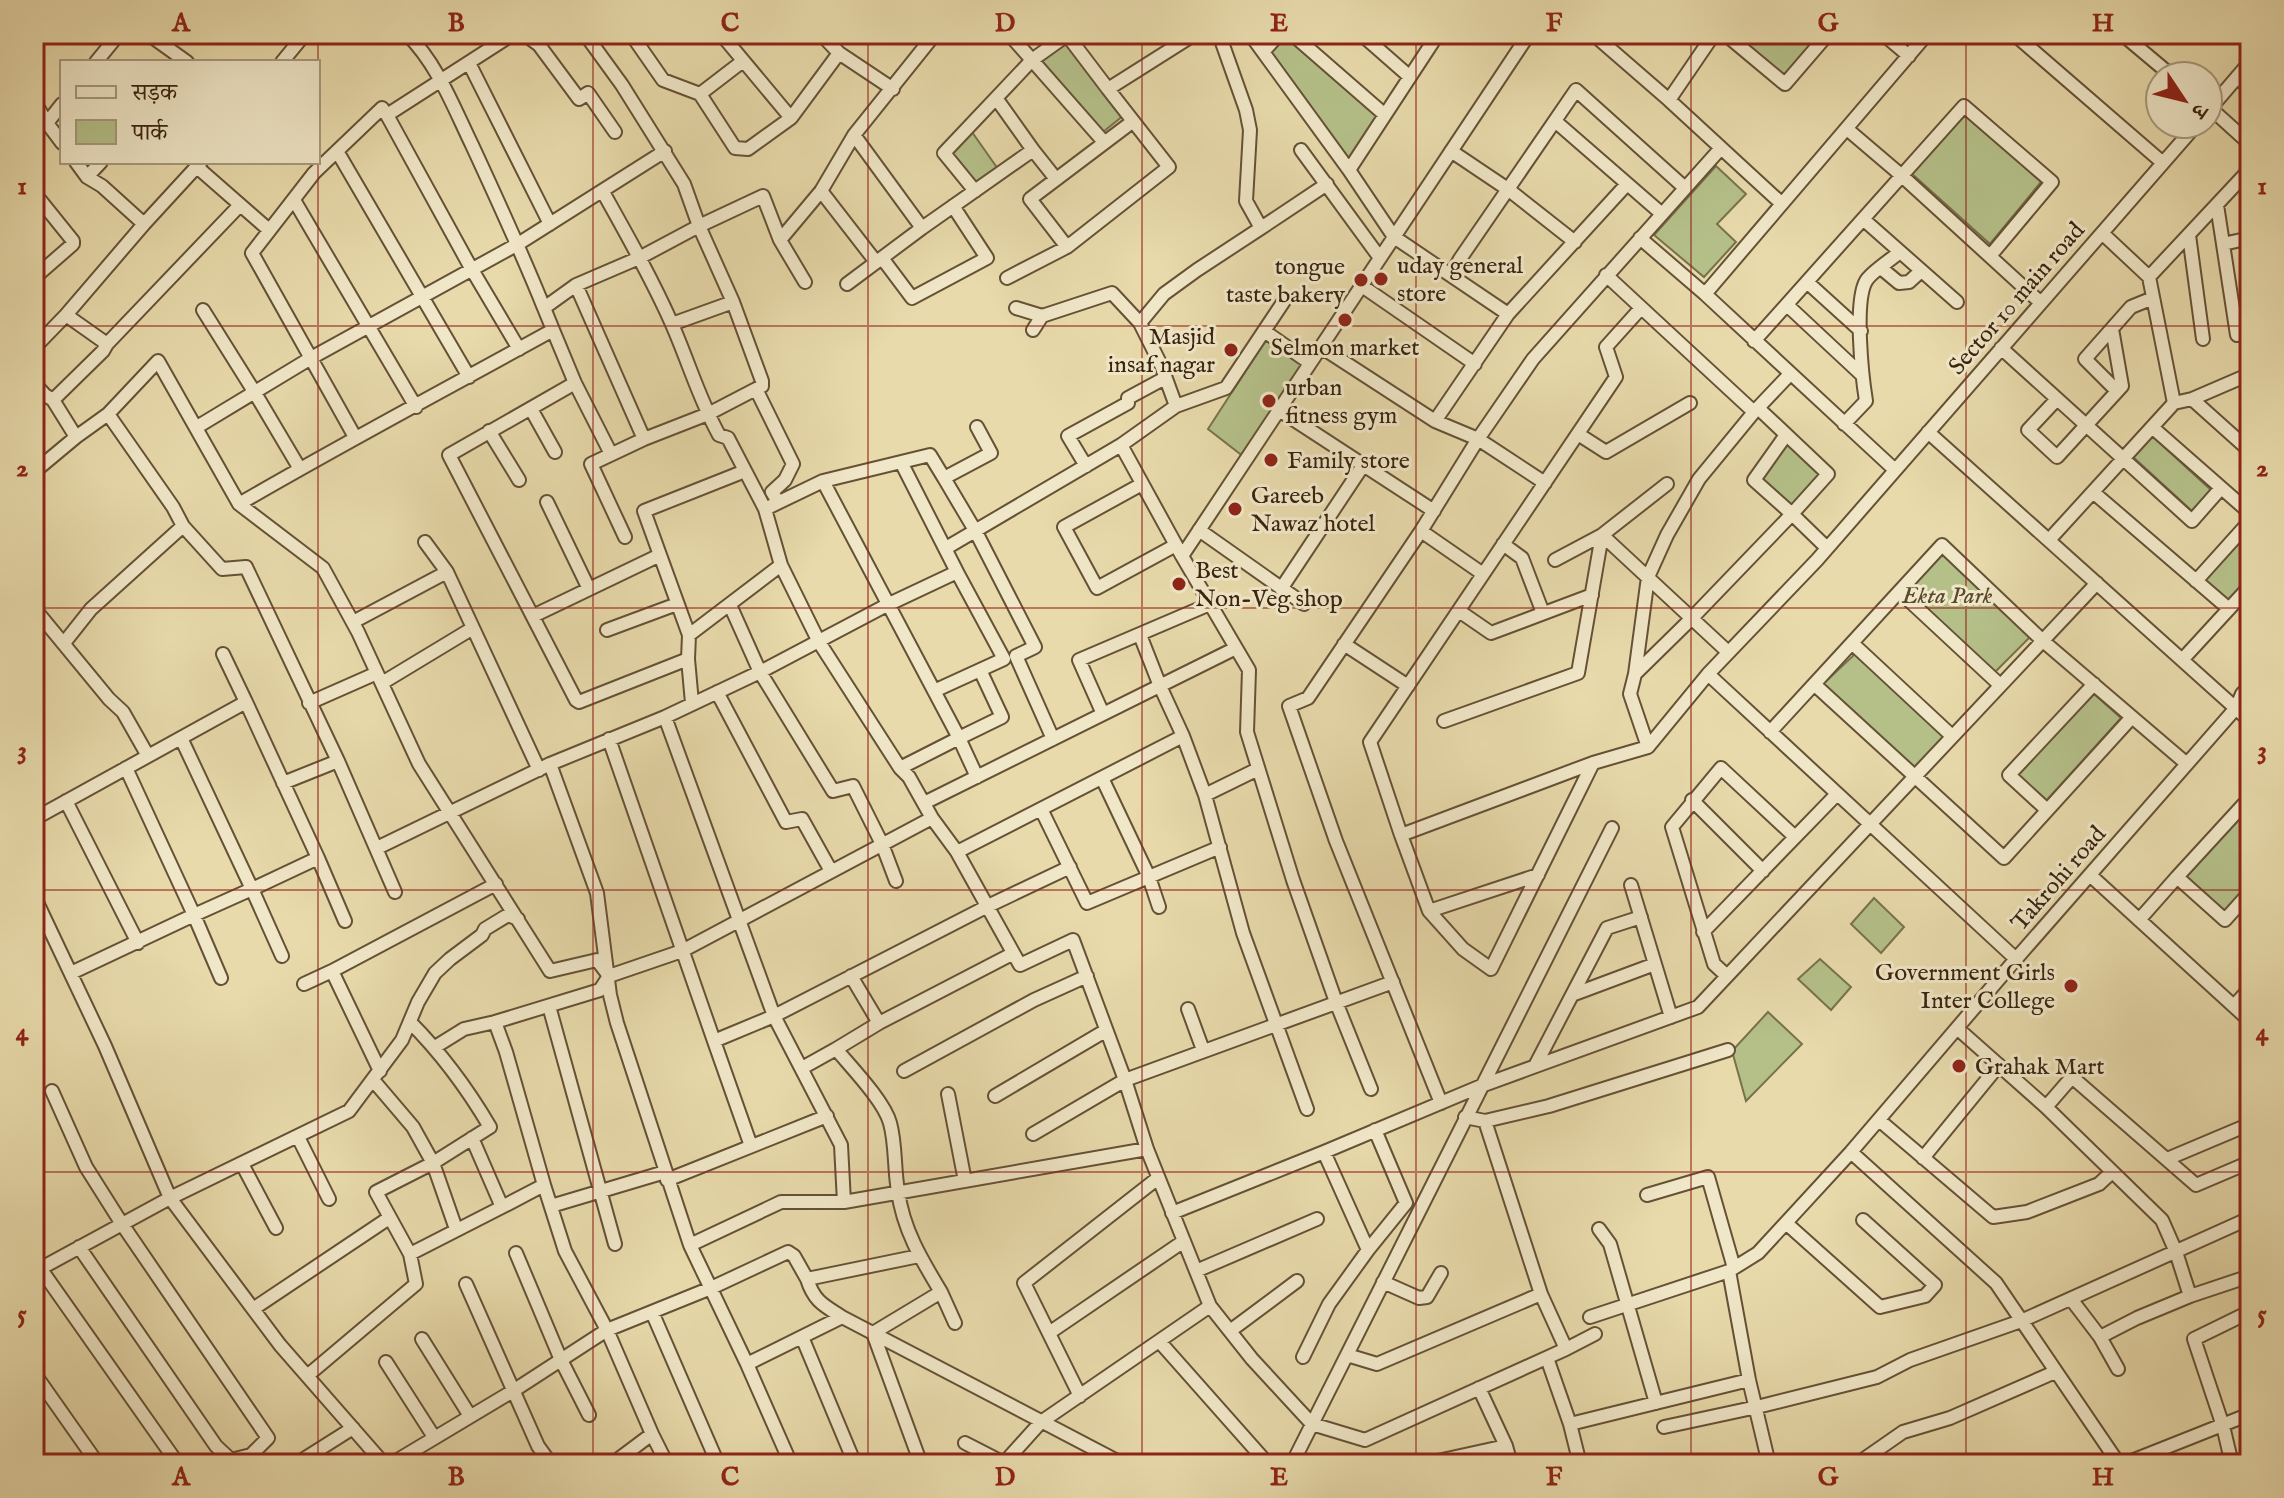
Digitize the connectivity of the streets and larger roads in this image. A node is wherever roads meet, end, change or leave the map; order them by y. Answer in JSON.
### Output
{"nodes":[{"id":1,"x":119,"y":34,"type":"edge"},
{"id":2,"x":148,"y":34,"type":"edge"},
{"id":3,"x":407,"y":34,"type":"edge"},
{"id":4,"x":513,"y":34,"type":"edge"},
{"id":5,"x":524,"y":34,"type":"edge"},
{"id":6,"x":585,"y":34,"type":"edge"},
{"id":7,"x":631,"y":34,"type":"edge"},
{"id":8,"x":721,"y":34,"type":"edge"},
{"id":9,"x":821,"y":34,"type":"edge"},
{"id":10,"x":935,"y":34,"type":"edge"},
{"id":11,"x":1009,"y":34,"type":"edge"},
{"id":12,"x":1067,"y":34,"type":"edge"},
{"id":13,"x":1195,"y":34,"type":"edge"},
{"id":14,"x":1219,"y":34,"type":"edge"},
{"id":15,"x":1250,"y":34,"type":"edge"},
{"id":16,"x":1279,"y":34,"type":"edge"},
{"id":17,"x":1292,"y":34,"type":"edge"},
{"id":18,"x":1361,"y":34,"type":"edge"},
{"id":19,"x":1529,"y":34,"type":"edge"},
{"id":20,"x":1593,"y":34,"type":"edge"},
{"id":21,"x":1714,"y":34,"type":"edge"},
{"id":22,"x":1725,"y":34,"type":"edge"},
{"id":23,"x":1828,"y":34,"type":"edge"},
{"id":24,"x":1883,"y":34,"type":"edge"},
{"id":25,"x":1927,"y":34,"type":"edge"},
{"id":26,"x":2014,"y":34,"type":"edge"},
{"id":27,"x":2122,"y":34,"type":"edge"},
{"id":28,"x":1433,"y":36,"type":"edge"},
{"id":29,"x":297,"y":37,"type":"edge"},
{"id":30,"x":1264,"y":51,"type":"junction"},
{"id":31,"x":839,"y":53,"type":"junction"},
{"id":32,"x":1909,"y":56,"type":"junction"},
{"id":33,"x":98,"y":60,"type":"edge"},
{"id":34,"x":184,"y":60,"type":"edge"},
{"id":35,"x":283,"y":60,"type":"edge"},
{"id":36,"x":1032,"y":60,"type":"junction"},
{"id":37,"x":2153,"y":60,"type":"edge"},
{"id":38,"x":743,"y":61,"type":"junction"},
{"id":39,"x":2250,"y":62,"type":"edge"},
{"id":40,"x":469,"y":63,"type":"junction"},
{"id":41,"x":1410,"y":77,"type":"junction"},
{"id":42,"x":2237,"y":77,"type":"junction"},
{"id":43,"x":442,"y":81,"type":"junction"},
{"id":44,"x":2250,"y":88,"type":"edge"},
{"id":45,"x":893,"y":89,"type":"junction"},
{"id":46,"x":1108,"y":89,"type":"junction"},
{"id":47,"x":2224,"y":91,"type":"edge"},
{"id":48,"x":700,"y":94,"type":"junction"},
{"id":49,"x":996,"y":98,"type":"junction"},
{"id":50,"x":1669,"y":100,"type":"junction"},
{"id":51,"x":34,"y":101,"type":"edge"},
{"id":52,"x":60,"y":107,"type":"edge"},
{"id":53,"x":387,"y":115,"type":"junction"},
{"id":54,"x":1385,"y":115,"type":"junction"},
{"id":55,"x":791,"y":118,"type":"junction"},
{"id":56,"x":1555,"y":121,"type":"junction"},
{"id":57,"x":2224,"y":121,"type":"edge"},
{"id":58,"x":1132,"y":122,"type":"junction"},
{"id":59,"x":47,"y":123,"type":"junction"},
{"id":60,"x":1847,"y":129,"type":"junction"},
{"id":61,"x":615,"y":132,"type":"dead end"},
{"id":62,"x":854,"y":135,"type":"junction"},
{"id":63,"x":60,"y":140,"type":"edge"},
{"id":64,"x":2183,"y":140,"type":"edge"},
{"id":65,"x":1104,"y":142,"type":"junction"},
{"id":66,"x":2250,"y":144,"type":"edge"},
{"id":67,"x":1721,"y":148,"type":"junction"},
{"id":68,"x":1033,"y":150,"type":"junction"},
{"id":69,"x":1301,"y":150,"type":"dead end"},
{"id":70,"x":337,"y":151,"type":"junction"},
{"id":71,"x":665,"y":151,"type":"junction"},
{"id":72,"x":1451,"y":151,"type":"junction"},
{"id":73,"x":2163,"y":163,"type":"junction"},
{"id":74,"x":77,"y":164,"type":"edge"},
{"id":75,"x":99,"y":164,"type":"edge"},
{"id":76,"x":199,"y":165,"type":"edge"},
{"id":77,"x":2250,"y":169,"type":"edge"},
{"id":78,"x":1349,"y":170,"type":"junction"},
{"id":79,"x":1901,"y":175,"type":"junction"},
{"id":80,"x":87,"y":177,"type":"junction"},
{"id":81,"x":1056,"y":179,"type":"junction"},
{"id":82,"x":1327,"y":184,"type":"junction"},
{"id":83,"x":1627,"y":184,"type":"junction"},
{"id":84,"x":1685,"y":188,"type":"junction"},
{"id":85,"x":1509,"y":190,"type":"junction"},
{"id":86,"x":821,"y":191,"type":"junction"},
{"id":87,"x":975,"y":191,"type":"junction"},
{"id":88,"x":603,"y":192,"type":"junction"},
{"id":89,"x":294,"y":200,"type":"junction"},
{"id":90,"x":34,"y":203,"type":"edge"},
{"id":91,"x":1781,"y":203,"type":"junction"},
{"id":92,"x":240,"y":205,"type":"junction"},
{"id":93,"x":2217,"y":205,"type":"junction"},
{"id":94,"x":953,"y":206,"type":"junction"},
{"id":95,"x":1662,"y":214,"type":"junction"},
{"id":96,"x":1863,"y":219,"type":"junction"},
{"id":97,"x":144,"y":224,"type":"junction"},
{"id":98,"x":550,"y":224,"type":"junction"},
{"id":99,"x":699,"y":226,"type":"junction"},
{"id":100,"x":922,"y":228,"type":"junction"},
{"id":101,"x":1261,"y":228,"type":"junction"},
{"id":102,"x":269,"y":230,"type":"junction"},
{"id":103,"x":2102,"y":233,"type":"junction"},
{"id":104,"x":2189,"y":235,"type":"junction"},
{"id":105,"x":1394,"y":237,"type":"junction"},
{"id":106,"x":1640,"y":238,"type":"junction"},
{"id":107,"x":2250,"y":238,"type":"edge"},
{"id":108,"x":780,"y":240,"type":"junction"},
{"id":109,"x":1575,"y":242,"type":"junction"},
{"id":110,"x":518,"y":244,"type":"junction"},
{"id":111,"x":2223,"y":244,"type":"junction"},
{"id":112,"x":1067,"y":247,"type":"junction"},
{"id":113,"x":1900,"y":252,"type":"junction"},
{"id":114,"x":1990,"y":256,"type":"junction"},
{"id":115,"x":639,"y":258,"type":"junction"},
{"id":116,"x":1380,"y":258,"type":"junction"},
{"id":117,"x":879,"y":260,"type":"junction"},
{"id":118,"x":471,"y":268,"type":"junction"},
{"id":119,"x":1881,"y":268,"type":"junction"},
{"id":120,"x":1921,"y":271,"type":"junction"},
{"id":121,"x":1451,"y":275,"type":"junction"},
{"id":122,"x":1606,"y":275,"type":"junction"},
{"id":123,"x":2149,"y":277,"type":"junction"},
{"id":124,"x":34,"y":278,"type":"edge"},
{"id":125,"x":1007,"y":278,"type":"dead end"},
{"id":126,"x":805,"y":282,"type":"dead end"},
{"id":127,"x":1807,"y":282,"type":"junction"},
{"id":128,"x":847,"y":284,"type":"dead end"},
{"id":129,"x":576,"y":285,"type":"junction"},
{"id":130,"x":1362,"y":286,"type":"junction"},
{"id":131,"x":1705,"y":294,"type":"junction"},
{"id":132,"x":423,"y":297,"type":"junction"},
{"id":133,"x":1286,"y":298,"type":"dead end"},
{"id":134,"x":2153,"y":298,"type":"junction"},
{"id":135,"x":733,"y":302,"type":"junction"},
{"id":136,"x":1957,"y":302,"type":"dead end"},
{"id":137,"x":2041,"y":303,"type":"junction"},
{"id":138,"x":1787,"y":305,"type":"junction"},
{"id":139,"x":544,"y":308,"type":"junction"},
{"id":140,"x":1016,"y":308,"type":"dead end"},
{"id":141,"x":1641,"y":308,"type":"junction"},
{"id":142,"x":203,"y":310,"type":"dead end"},
{"id":143,"x":1508,"y":314,"type":"junction"},
{"id":144,"x":66,"y":315,"type":"junction"},
{"id":145,"x":1042,"y":316,"type":"junction"},
{"id":146,"x":1140,"y":323,"type":"junction"},
{"id":147,"x":672,"y":324,"type":"junction"},
{"id":148,"x":368,"y":326,"type":"junction"},
{"id":149,"x":2112,"y":329,"type":"junction"},
{"id":150,"x":553,"y":330,"type":"junction"},
{"id":151,"x":1033,"y":330,"type":"dead end"},
{"id":152,"x":1264,"y":331,"type":"junction"},
{"id":153,"x":1861,"y":331,"type":"junction"},
{"id":154,"x":2237,"y":335,"type":"dead end"},
{"id":155,"x":2203,"y":339,"type":"dead end"},
{"id":156,"x":1754,"y":341,"type":"junction"},
{"id":157,"x":107,"y":344,"type":"junction"},
{"id":158,"x":35,"y":345,"type":"edge"},
{"id":159,"x":1321,"y":347,"type":"junction"},
{"id":160,"x":2001,"y":348,"type":"junction"},
{"id":161,"x":519,"y":349,"type":"junction"},
{"id":162,"x":311,"y":358,"type":"junction"},
{"id":163,"x":1310,"y":363,"type":"junction"},
{"id":164,"x":1475,"y":364,"type":"junction"},
{"id":165,"x":1790,"y":374,"type":"junction"},
{"id":166,"x":2250,"y":374,"type":"edge"},
{"id":167,"x":1862,"y":375,"type":"junction"},
{"id":168,"x":469,"y":377,"type":"junction"},
{"id":169,"x":1165,"y":378,"type":"junction"},
{"id":170,"x":34,"y":383,"type":"edge"},
{"id":171,"x":575,"y":383,"type":"junction"},
{"id":172,"x":756,"y":389,"type":"junction"},
{"id":173,"x":2117,"y":391,"type":"junction"},
{"id":174,"x":255,"y":393,"type":"junction"},
{"id":175,"x":2057,"y":399,"type":"junction"},
{"id":176,"x":2192,"y":399,"type":"junction"},
{"id":177,"x":53,"y":400,"type":"junction"},
{"id":178,"x":1690,"y":403,"type":"dead end"},
{"id":179,"x":2174,"y":403,"type":"junction"},
{"id":180,"x":1176,"y":406,"type":"junction"},
{"id":181,"x":416,"y":407,"type":"junction"},
{"id":182,"x":531,"y":409,"type":"junction"},
{"id":183,"x":1279,"y":410,"type":"junction"},
{"id":184,"x":1756,"y":410,"type":"junction"},
{"id":185,"x":108,"y":414,"type":"junction"},
{"id":186,"x":708,"y":414,"type":"junction"},
{"id":187,"x":1435,"y":421,"type":"junction"},
{"id":188,"x":1844,"y":424,"type":"junction"},
{"id":189,"x":2085,"y":426,"type":"junction"},
{"id":190,"x":197,"y":427,"type":"junction"},
{"id":191,"x":977,"y":427,"type":"dead end"},
{"id":192,"x":2152,"y":427,"type":"junction"},
{"id":193,"x":489,"y":431,"type":"junction"},
{"id":194,"x":1928,"y":432,"type":"junction"},
{"id":195,"x":1578,"y":434,"type":"junction"},
{"id":196,"x":1786,"y":435,"type":"junction"},
{"id":197,"x":76,"y":437,"type":"junction"},
{"id":198,"x":355,"y":437,"type":"junction"},
{"id":199,"x":644,"y":439,"type":"junction"},
{"id":200,"x":1478,"y":439,"type":"junction"},
{"id":201,"x":1121,"y":445,"type":"junction"},
{"id":202,"x":2250,"y":451,"type":"edge"},
{"id":203,"x":555,"y":452,"type":"dead end"},
{"id":204,"x":611,"y":454,"type":"junction"},
{"id":205,"x":2123,"y":460,"type":"junction"},
{"id":206,"x":901,"y":462,"type":"junction"},
{"id":207,"x":1364,"y":464,"type":"junction"},
{"id":208,"x":1086,"y":466,"type":"junction"},
{"id":209,"x":300,"y":469,"type":"junction"},
{"id":210,"x":1895,"y":470,"type":"junction"},
{"id":211,"x":745,"y":471,"type":"junction"},
{"id":212,"x":34,"y":472,"type":"edge"},
{"id":213,"x":944,"y":478,"type":"junction"},
{"id":214,"x":519,"y":480,"type":"dead end"},
{"id":215,"x":823,"y":481,"type":"junction"},
{"id":216,"x":1545,"y":483,"type":"junction"},
{"id":217,"x":1142,"y":484,"type":"junction"},
{"id":218,"x":1667,"y":484,"type":"dead end"},
{"id":219,"x":2221,"y":488,"type":"junction"},
{"id":220,"x":2093,"y":492,"type":"junction"},
{"id":221,"x":547,"y":502,"type":"dead end"},
{"id":222,"x":778,"y":502,"type":"junction"},
{"id":223,"x":239,"y":504,"type":"junction"},
{"id":224,"x":765,"y":509,"type":"junction"},
{"id":225,"x":1434,"y":511,"type":"junction"},
{"id":226,"x":2250,"y":513,"type":"edge"},
{"id":227,"x":1792,"y":514,"type":"junction"},
{"id":228,"x":2250,"y":521,"type":"edge"},
{"id":229,"x":183,"y":526,"type":"junction"},
{"id":230,"x":1199,"y":530,"type":"junction"},
{"id":231,"x":1421,"y":531,"type":"junction"},
{"id":232,"x":976,"y":532,"type":"junction"},
{"id":233,"x":1602,"y":535,"type":"junction"},
{"id":234,"x":625,"y":537,"type":"dead end"},
{"id":235,"x":2049,"y":540,"type":"junction"},
{"id":236,"x":425,"y":542,"type":"dead end"},
{"id":237,"x":1503,"y":544,"type":"junction"},
{"id":238,"x":946,"y":548,"type":"junction"},
{"id":239,"x":1827,"y":548,"type":"junction"},
{"id":240,"x":1179,"y":550,"type":"junction"},
{"id":241,"x":660,"y":555,"type":"junction"},
{"id":242,"x":1555,"y":560,"type":"dead end"},
{"id":243,"x":781,"y":565,"type":"junction"},
{"id":244,"x":447,"y":572,"type":"junction"},
{"id":245,"x":957,"y":572,"type":"junction"},
{"id":246,"x":1483,"y":574,"type":"junction"},
{"id":247,"x":1648,"y":577,"type":"junction"},
{"id":248,"x":2196,"y":581,"type":"junction"},
{"id":249,"x":2097,"y":583,"type":"junction"},
{"id":250,"x":2250,"y":586,"type":"edge"},
{"id":251,"x":588,"y":587,"type":"junction"},
{"id":252,"x":1281,"y":589,"type":"junction"},
{"id":253,"x":1900,"y":592,"type":"junction"},
{"id":254,"x":1592,"y":595,"type":"junction"},
{"id":255,"x":677,"y":604,"type":"junction"},
{"id":256,"x":1210,"y":604,"type":"junction"},
{"id":257,"x":1304,"y":604,"type":"dead end"},
{"id":258,"x":730,"y":605,"type":"junction"},
{"id":259,"x":887,"y":605,"type":"junction"},
{"id":260,"x":34,"y":608,"type":"edge"},
{"id":261,"x":2229,"y":609,"type":"junction"},
{"id":262,"x":1459,"y":611,"type":"junction"},
{"id":263,"x":1543,"y":613,"type":"junction"},
{"id":264,"x":533,"y":616,"type":"junction"},
{"id":265,"x":1692,"y":618,"type":"junction"},
{"id":266,"x":353,"y":622,"type":"junction"},
{"id":267,"x":473,"y":628,"type":"junction"},
{"id":268,"x":607,"y":630,"type":"dead end"},
{"id":269,"x":689,"y":635,"type":"junction"},
{"id":270,"x":1140,"y":635,"type":"junction"},
{"id":271,"x":2043,"y":641,"type":"junction"},
{"id":272,"x":819,"y":642,"type":"junction"},
{"id":273,"x":64,"y":643,"type":"junction"},
{"id":274,"x":1852,"y":643,"type":"junction"},
{"id":275,"x":1344,"y":644,"type":"junction"},
{"id":276,"x":1236,"y":648,"type":"junction"},
{"id":277,"x":1728,"y":652,"type":"junction"},
{"id":278,"x":223,"y":654,"type":"dead end"},
{"id":279,"x":1010,"y":658,"type":"junction"},
{"id":280,"x":688,"y":659,"type":"junction"},
{"id":281,"x":2182,"y":660,"type":"junction"},
{"id":282,"x":980,"y":670,"type":"junction"},
{"id":283,"x":760,"y":672,"type":"junction"},
{"id":284,"x":1635,"y":674,"type":"junction"},
{"id":285,"x":1708,"y":674,"type":"junction"},
{"id":286,"x":380,"y":678,"type":"junction"},
{"id":287,"x":1814,"y":684,"type":"junction"},
{"id":288,"x":2094,"y":684,"type":"junction"},
{"id":289,"x":2000,"y":685,"type":"junction"},
{"id":290,"x":1160,"y":686,"type":"junction"},
{"id":291,"x":1408,"y":686,"type":"junction"},
{"id":292,"x":2250,"y":686,"type":"edge"},
{"id":293,"x":934,"y":691,"type":"junction"},
{"id":294,"x":717,"y":692,"type":"junction"},
{"id":295,"x":2250,"y":701,"type":"edge"},
{"id":296,"x":246,"y":702,"type":"junction"},
{"id":297,"x":309,"y":703,"type":"junction"},
{"id":298,"x":692,"y":703,"type":"junction"},
{"id":299,"x":2236,"y":708,"type":"junction"},
{"id":300,"x":1103,"y":714,"type":"junction"},
{"id":301,"x":665,"y":717,"type":"junction"},
{"id":302,"x":2132,"y":717,"type":"junction"},
{"id":303,"x":1444,"y":721,"type":"dead end"},
{"id":304,"x":2250,"y":721,"type":"edge"},
{"id":305,"x":1770,"y":732,"type":"junction"},
{"id":306,"x":1183,"y":736,"type":"junction"},
{"id":307,"x":1952,"y":736,"type":"junction"},
{"id":308,"x":181,"y":738,"type":"junction"},
{"id":309,"x":959,"y":738,"type":"junction"},
{"id":310,"x":609,"y":739,"type":"junction"},
{"id":311,"x":1053,"y":739,"type":"junction"},
{"id":312,"x":1648,"y":747,"type":"junction"},
{"id":313,"x":148,"y":756,"type":"junction"},
{"id":314,"x":338,"y":761,"type":"junction"},
{"id":315,"x":1593,"y":763,"type":"junction"},
{"id":316,"x":2187,"y":764,"type":"junction"},
{"id":317,"x":545,"y":767,"type":"junction"},
{"id":318,"x":126,"y":768,"type":"junction"},
{"id":319,"x":900,"y":768,"type":"junction"},
{"id":320,"x":1258,"y":769,"type":"junction"},
{"id":321,"x":1914,"y":776,"type":"junction"},
{"id":322,"x":977,"y":777,"type":"junction"},
{"id":323,"x":1102,"y":778,"type":"junction"},
{"id":324,"x":283,"y":783,"type":"junction"},
{"id":325,"x":1837,"y":794,"type":"junction"},
{"id":326,"x":1205,"y":795,"type":"junction"},
{"id":327,"x":1692,"y":800,"type":"junction"},
{"id":328,"x":66,"y":801,"type":"junction"},
{"id":329,"x":924,"y":803,"type":"junction"},
{"id":330,"x":2250,"y":808,"type":"edge"},
{"id":331,"x":1041,"y":809,"type":"junction"},
{"id":332,"x":2047,"y":810,"type":"junction"},
{"id":333,"x":449,"y":815,"type":"junction"},
{"id":334,"x":932,"y":818,"type":"junction"},
{"id":335,"x":34,"y":819,"type":"edge"},
{"id":336,"x":1869,"y":823,"type":"junction"},
{"id":337,"x":1612,"y":828,"type":"dead end"},
{"id":338,"x":1401,"y":835,"type":"junction"},
{"id":339,"x":1795,"y":837,"type":"junction"},
{"id":340,"x":882,"y":844,"type":"junction"},
{"id":341,"x":1220,"y":847,"type":"junction"},
{"id":342,"x":377,"y":848,"type":"junction"},
{"id":343,"x":957,"y":852,"type":"junction"},
{"id":344,"x":318,"y":858,"type":"junction"},
{"id":345,"x":1070,"y":867,"type":"junction"},
{"id":346,"x":831,"y":871,"type":"junction"},
{"id":347,"x":1763,"y":871,"type":"junction"},
{"id":348,"x":1538,"y":875,"type":"junction"},
{"id":349,"x":2090,"y":875,"type":"junction"},
{"id":350,"x":1149,"y":877,"type":"junction"},
{"id":351,"x":2177,"y":877,"type":"junction"},
{"id":352,"x":896,"y":881,"type":"dead end"},
{"id":353,"x":496,"y":884,"type":"junction"},
{"id":354,"x":1631,"y":885,"type":"dead end"},
{"id":355,"x":252,"y":889,"type":"junction"},
{"id":356,"x":395,"y":892,"type":"dead end"},
{"id":357,"x":2250,"y":892,"type":"edge"},
{"id":358,"x":34,"y":896,"type":"edge"},
{"id":359,"x":988,"y":906,"type":"junction"},
{"id":360,"x":1159,"y":907,"type":"dead end"},
{"id":361,"x":1429,"y":911,"type":"junction"},
{"id":362,"x":194,"y":915,"type":"junction"},
{"id":363,"x":1641,"y":917,"type":"junction"},
{"id":364,"x":518,"y":919,"type":"junction"},
{"id":365,"x":738,"y":920,"type":"junction"},
{"id":366,"x":2139,"y":920,"type":"junction"},
{"id":367,"x":345,"y":921,"type":"dead end"},
{"id":368,"x":1703,"y":932,"type":"junction"},
{"id":369,"x":138,"y":943,"type":"junction"},
{"id":370,"x":682,"y":951,"type":"junction"},
{"id":371,"x":1012,"y":954,"type":"junction"},
{"id":372,"x":282,"y":956,"type":"dead end"},
{"id":373,"x":2016,"y":959,"type":"junction"},
{"id":374,"x":1655,"y":964,"type":"junction"},
{"id":375,"x":332,"y":971,"type":"junction"},
{"id":376,"x":71,"y":973,"type":"junction"},
{"id":377,"x":609,"y":976,"type":"junction"},
{"id":378,"x":851,"y":976,"type":"junction"},
{"id":379,"x":1087,"y":976,"type":"junction"},
{"id":380,"x":1727,"y":976,"type":"junction"},
{"id":381,"x":221,"y":978,"type":"dead end"},
{"id":382,"x":1393,"y":982,"type":"junction"},
{"id":383,"x":304,"y":984,"type":"dead end"},
{"id":384,"x":2250,"y":988,"type":"edge"},
{"id":385,"x":1572,"y":995,"type":"junction"},
{"id":386,"x":1336,"y":1002,"type":"junction"},
{"id":387,"x":549,"y":1006,"type":"junction"},
{"id":388,"x":2234,"y":1006,"type":"junction"},
{"id":389,"x":1188,"y":1009,"type":"dead end"},
{"id":390,"x":774,"y":1016,"type":"junction"},
{"id":391,"x":1671,"y":1017,"type":"junction"},
{"id":392,"x":2250,"y":1021,"type":"edge"},
{"id":393,"x":410,"y":1022,"type":"junction"},
{"id":394,"x":495,"y":1022,"type":"junction"},
{"id":395,"x":879,"y":1023,"type":"junction"},
{"id":396,"x":1276,"y":1024,"type":"junction"},
{"id":397,"x":1957,"y":1028,"type":"junction"},
{"id":398,"x":1105,"y":1031,"type":"junction"},
{"id":399,"x":714,"y":1041,"type":"junction"},
{"id":400,"x":435,"y":1047,"type":"junction"},
{"id":401,"x":836,"y":1049,"type":"junction"},
{"id":402,"x":1203,"y":1050,"type":"junction"},
{"id":403,"x":1728,"y":1050,"type":"dead end"},
{"id":404,"x":1999,"y":1065,"type":"junction"},
{"id":405,"x":1535,"y":1066,"type":"junction"},
{"id":406,"x":802,"y":1068,"type":"junction"},
{"id":407,"x":904,"y":1071,"type":"dead end"},
{"id":408,"x":377,"y":1076,"type":"junction"},
{"id":409,"x":1125,"y":1080,"type":"junction"},
{"id":410,"x":1481,"y":1086,"type":"junction"},
{"id":411,"x":1371,"y":1089,"type":"dead end"},
{"id":412,"x":52,"y":1091,"type":"dead end"},
{"id":413,"x":948,"y":1094,"type":"dead end"},
{"id":414,"x":995,"y":1096,"type":"dead end"},
{"id":415,"x":1441,"y":1103,"type":"junction"},
{"id":416,"x":2046,"y":1107,"type":"junction"},
{"id":417,"x":1307,"y":1109,"type":"dead end"},
{"id":418,"x":827,"y":1116,"type":"junction"},
{"id":419,"x":1465,"y":1117,"type":"junction"},
{"id":420,"x":1879,"y":1120,"type":"junction"},
{"id":421,"x":1485,"y":1121,"type":"junction"},
{"id":422,"x":2250,"y":1124,"type":"edge"},
{"id":423,"x":1375,"y":1130,"type":"junction"},
{"id":424,"x":1033,"y":1134,"type":"dead end"},
{"id":425,"x":298,"y":1137,"type":"junction"},
{"id":426,"x":472,"y":1138,"type":"junction"},
{"id":427,"x":751,"y":1146,"type":"junction"},
{"id":428,"x":1147,"y":1149,"type":"junction"},
{"id":429,"x":1324,"y":1152,"type":"junction"},
{"id":430,"x":1851,"y":1152,"type":"junction"},
{"id":431,"x":1923,"y":1158,"type":"junction"},
{"id":432,"x":2167,"y":1159,"type":"junction"},
{"id":433,"x":2250,"y":1162,"type":"edge"},
{"id":434,"x":433,"y":1163,"type":"junction"},
{"id":435,"x":242,"y":1164,"type":"junction"},
{"id":436,"x":2112,"y":1172,"type":"junction"},
{"id":437,"x":666,"y":1176,"type":"junction"},
{"id":438,"x":1158,"y":1178,"type":"junction"},
{"id":439,"x":965,"y":1181,"type":"junction"},
{"id":440,"x":544,"y":1185,"type":"junction"},
{"id":441,"x":599,"y":1192,"type":"junction"},
{"id":442,"x":898,"y":1192,"type":"junction"},
{"id":443,"x":1647,"y":1195,"type":"dead end"},
{"id":444,"x":170,"y":1198,"type":"junction"},
{"id":445,"x":329,"y":1199,"type":"dead end"},
{"id":446,"x":844,"y":1202,"type":"junction"},
{"id":447,"x":551,"y":1206,"type":"junction"},
{"id":448,"x":502,"y":1207,"type":"junction"},
{"id":449,"x":1172,"y":1213,"type":"junction"},
{"id":450,"x":389,"y":1218,"type":"junction"},
{"id":451,"x":2250,"y":1218,"type":"edge"},
{"id":452,"x":1317,"y":1219,"type":"dead end"},
{"id":453,"x":1863,"y":1220,"type":"dead end"},
{"id":454,"x":1786,"y":1223,"type":"junction"},
{"id":455,"x":122,"y":1224,"type":"junction"},
{"id":456,"x":276,"y":1228,"type":"dead end"},
{"id":457,"x":456,"y":1229,"type":"junction"},
{"id":458,"x":1599,"y":1229,"type":"dead end"},
{"id":459,"x":1184,"y":1241,"type":"junction"},
{"id":460,"x":615,"y":1244,"type":"dead end"},
{"id":461,"x":690,"y":1245,"type":"junction"},
{"id":462,"x":79,"y":1247,"type":"junction"},
{"id":463,"x":1368,"y":1250,"type":"junction"},
{"id":464,"x":2176,"y":1252,"type":"junction"},
{"id":465,"x":516,"y":1253,"type":"dead end"},
{"id":466,"x":410,"y":1254,"type":"junction"},
{"id":467,"x":919,"y":1256,"type":"junction"},
{"id":468,"x":1732,"y":1269,"type":"junction"},
{"id":469,"x":37,"y":1270,"type":"edge"},
{"id":470,"x":1196,"y":1271,"type":"junction"},
{"id":471,"x":1441,"y":1273,"type":"dead end"},
{"id":472,"x":2250,"y":1276,"type":"edge"},
{"id":473,"x":807,"y":1279,"type":"junction"},
{"id":474,"x":1297,"y":1281,"type":"dead end"},
{"id":475,"x":1383,"y":1282,"type":"junction"},
{"id":476,"x":466,"y":1284,"type":"dead end"},
{"id":477,"x":711,"y":1288,"type":"junction"},
{"id":478,"x":941,"y":1292,"type":"junction"},
{"id":479,"x":1541,"y":1294,"type":"junction"},
{"id":480,"x":2190,"y":1296,"type":"junction"},
{"id":481,"x":2071,"y":1299,"type":"junction"},
{"id":482,"x":1628,"y":1304,"type":"junction"},
{"id":483,"x":1210,"y":1306,"type":"junction"},
{"id":484,"x":253,"y":1309,"type":"junction"},
{"id":485,"x":652,"y":1312,"type":"junction"},
{"id":486,"x":2241,"y":1316,"type":"dead end"},
{"id":487,"x":842,"y":1317,"type":"junction"},
{"id":488,"x":1590,"y":1317,"type":"dead end"},
{"id":489,"x":2021,"y":1321,"type":"junction"},
{"id":490,"x":955,"y":1323,"type":"dead end"},
{"id":491,"x":607,"y":1330,"type":"junction"},
{"id":492,"x":1230,"y":1331,"type":"junction"},
{"id":493,"x":873,"y":1333,"type":"junction"},
{"id":494,"x":1049,"y":1333,"type":"junction"},
{"id":495,"x":1595,"y":1334,"type":"dead end"},
{"id":496,"x":802,"y":1337,"type":"junction"},
{"id":497,"x":2100,"y":1337,"type":"junction"},
{"id":498,"x":422,"y":1339,"type":"dead end"},
{"id":499,"x":1159,"y":1341,"type":"junction"},
{"id":500,"x":1566,"y":1349,"type":"junction"},
{"id":501,"x":1347,"y":1355,"type":"junction"},
{"id":502,"x":1303,"y":1357,"type":"dead end"},
{"id":503,"x":1547,"y":1358,"type":"junction"},
{"id":504,"x":561,"y":1360,"type":"junction"},
{"id":505,"x":386,"y":1362,"type":"dead end"},
{"id":506,"x":747,"y":1364,"type":"junction"},
{"id":507,"x":2118,"y":1369,"type":"dead end"},
{"id":508,"x":2055,"y":1372,"type":"junction"},
{"id":509,"x":34,"y":1373,"type":"edge"},
{"id":510,"x":307,"y":1376,"type":"junction"},
{"id":511,"x":1749,"y":1380,"type":"junction"},
{"id":512,"x":1479,"y":1388,"type":"junction"},
{"id":513,"x":513,"y":1391,"type":"junction"},
{"id":514,"x":1080,"y":1396,"type":"junction"},
{"id":515,"x":1656,"y":1403,"type":"junction"},
{"id":516,"x":1757,"y":1407,"type":"junction"},
{"id":517,"x":2250,"y":1414,"type":"edge"},
{"id":518,"x":589,"y":1415,"type":"dead end"},
{"id":519,"x":470,"y":1416,"type":"junction"},
{"id":520,"x":1041,"y":1422,"type":"junction"},
{"id":521,"x":1312,"y":1424,"type":"junction"},
{"id":522,"x":1570,"y":1424,"type":"junction"},
{"id":523,"x":2223,"y":1426,"type":"junction"},
{"id":524,"x":1664,"y":1427,"type":"dead end"},
{"id":525,"x":353,"y":1428,"type":"junction"},
{"id":526,"x":652,"y":1434,"type":"junction"},
{"id":527,"x":434,"y":1437,"type":"junction"},
{"id":528,"x":965,"y":1443,"type":"dead end"},
{"id":529,"x":1506,"y":1446,"type":"junction"},
{"id":530,"x":1429,"y":1463,"type":"edge"},
{"id":531,"x":98,"y":1464,"type":"edge"},
{"id":532,"x":178,"y":1464,"type":"edge"},
{"id":533,"x":296,"y":1464,"type":"edge"},
{"id":534,"x":384,"y":1464,"type":"edge"},
{"id":535,"x":391,"y":1464,"type":"edge"},
{"id":536,"x":551,"y":1464,"type":"edge"},
{"id":537,"x":612,"y":1464,"type":"edge"},
{"id":538,"x":667,"y":1464,"type":"edge"},
{"id":539,"x":718,"y":1464,"type":"edge"},
{"id":540,"x":791,"y":1464,"type":"edge"},
{"id":541,"x":855,"y":1464,"type":"edge"},
{"id":542,"x":921,"y":1464,"type":"edge"},
{"id":543,"x":1005,"y":1464,"type":"edge"},
{"id":544,"x":1123,"y":1464,"type":"edge"},
{"id":545,"x":1268,"y":1464,"type":"edge"},
{"id":546,"x":1292,"y":1464,"type":"edge"},
{"id":547,"x":1511,"y":1464,"type":"edge"},
{"id":548,"x":1580,"y":1464,"type":"edge"},
{"id":549,"x":1769,"y":1464,"type":"edge"},
{"id":550,"x":1857,"y":1464,"type":"edge"},
{"id":551,"x":2122,"y":1464,"type":"edge"},
{"id":552,"x":2232,"y":1464,"type":"edge"}],
"edges":[{"from":1,"to":33,"type":"street"},
{"from":2,"to":34,"type":"street"},
{"from":3,"to":43,"type":"street"},
{"from":4,"to":40,"type":"street"},
{"from":5,"to":61,"type":"street"},
{"from":6,"to":71,"type":"street"},
{"from":7,"to":48,"type":"street"},
{"from":8,"to":38,"type":"street"},
{"from":9,"to":31,"type":"street"},
{"from":10,"to":45,"type":"street"},
{"from":11,"to":36,"type":"street"},
{"from":12,"to":36,"type":"street"},
{"from":12,"to":46,"type":"street"},
{"from":13,"to":46,"type":"street"},
{"from":14,"to":101,"type":"street"},
{"from":15,"to":30,"type":"street"},
{"from":16,"to":30,"type":"street"},
{"from":17,"to":54,"type":"street"},
{"from":18,"to":41,"type":"street"},
{"from":19,"to":72,"type":"street"},
{"from":20,"to":50,"type":"street"},
{"from":21,"to":50,"type":"street"},
{"from":22,"to":23,"type":"street"},
{"from":24,"to":32,"type":"street"},
{"from":25,"to":32,"type":"street"},
{"from":26,"to":73,"type":"street"},
{"from":27,"to":37,"type":"street"},
{"from":28,"to":41,"type":"street"},
{"from":29,"to":35,"type":"street"},
{"from":30,"to":78,"type":"street"},
{"from":31,"to":45,"type":"street"},
{"from":31,"to":55,"type":"street"},
{"from":32,"to":60,"type":"street"},
{"from":36,"to":49,"type":"street"},
{"from":36,"to":65,"type":"street"},
{"from":38,"to":48,"type":"street"},
{"from":38,"to":55,"type":"street"},
{"from":39,"to":42,"type":"street"},
{"from":40,"to":43,"type":"street"},
{"from":40,"to":98,"type":"street"},
{"from":41,"to":54,"type":"street"},
{"from":42,"to":44,"type":"street"},
{"from":42,"to":47,"type":"street"},
{"from":43,"to":53,"type":"street"},
{"from":43,"to":110,"type":"street"},
{"from":45,"to":62,"type":"street"},
{"from":46,"to":58,"type":"street"},
{"from":48,"to":55,"type":"street"},
{"from":49,"to":68,"type":"street"},
{"from":49,"to":87,"type":"street"},
{"from":50,"to":67,"type":"street"},
{"from":51,"to":59,"type":"street"},
{"from":52,"to":59,"type":"street"},
{"from":53,"to":70,"type":"street"},
{"from":53,"to":118,"type":"street"},
{"from":54,"to":78,"type":"street"},
{"from":56,"to":83,"type":"street"},
{"from":56,"to":84,"type":"street"},
{"from":56,"to":85,"type":"street"},
{"from":57,"to":66,"type":"street"},
{"from":58,"to":65,"type":"street"},
{"from":58,"to":112,"type":"street"},
{"from":59,"to":63,"type":"street"},
{"from":60,"to":79,"type":"street"},
{"from":60,"to":91,"type":"street"},
{"from":62,"to":86,"type":"street"},
{"from":62,"to":100,"type":"street"},
{"from":64,"to":73,"type":"street","name":"Sector 10 main road"},
{"from":65,"to":81,"type":"street"},
{"from":67,"to":84,"type":"street"},
{"from":67,"to":91,"type":"street"},
{"from":68,"to":81,"type":"street"},
{"from":68,"to":87,"type":"street"},
{"from":69,"to":82,"type":"street"},
{"from":70,"to":89,"type":"street"},
{"from":70,"to":132,"type":"street"},
{"from":71,"to":88,"type":"street"},
{"from":71,"to":99,"type":"street"},
{"from":72,"to":85,"type":"street"},
{"from":72,"to":105,"type":"street"},
{"from":73,"to":103,"type":"street","name":"Sector 10 main road"},
{"from":74,"to":80,"type":"street"},
{"from":75,"to":80,"type":"street"},
{"from":76,"to":92,"type":"street"},
{"from":76,"to":97,"type":"street"},
{"from":77,"to":93,"type":"street"},
{"from":78,"to":105,"type":"street"},
{"from":79,"to":96,"type":"street"},
{"from":79,"to":114,"type":"street"},
{"from":79,"to":114,"type":"street"},
{"from":80,"to":97,"type":"street"},
{"from":81,"to":112,"type":"street"},
{"from":82,"to":101,"type":"street"},
{"from":82,"to":116,"type":"street"},
{"from":83,"to":95,"type":"street"},
{"from":83,"to":109,"type":"street"},
{"from":84,"to":95,"type":"street"},
{"from":85,"to":109,"type":"street"},
{"from":85,"to":121,"type":"street"},
{"from":86,"to":108,"type":"street"},
{"from":86,"to":117,"type":"street"},
{"from":87,"to":94,"type":"street"},
{"from":88,"to":98,"type":"street"},
{"from":88,"to":115,"type":"street"},
{"from":89,"to":102,"type":"street"},
{"from":89,"to":148,"type":"street"},
{"from":90,"to":124,"type":"street"},
{"from":91,"to":131,"type":"street"},
{"from":92,"to":102,"type":"street"},
{"from":92,"to":157,"type":"street"},
{"from":93,"to":104,"type":"street"},
{"from":93,"to":111,"type":"street"},
{"from":94,"to":100,"type":"street"},
{"from":94,"to":117,"type":"street"},
{"from":95,"to":106,"type":"street"},
{"from":96,"to":113,"type":"street"},
{"from":96,"to":127,"type":"street"},
{"from":97,"to":144,"type":"street"},
{"from":98,"to":110,"type":"street"},
{"from":99,"to":108,"type":"street"},
{"from":99,"to":115,"type":"street"},
{"from":99,"to":135,"type":"street"},
{"from":100,"to":117,"type":"street"},
{"from":101,"to":146,"type":"street"},
{"from":102,"to":162,"type":"street"},
{"from":103,"to":123,"type":"street"},
{"from":103,"to":137,"type":"street","name":"Sector 10 main road"},
{"from":104,"to":123,"type":"street"},
{"from":104,"to":155,"type":"street"},
{"from":105,"to":116,"type":"street"},
{"from":105,"to":121,"type":"street"},
{"from":106,"to":122,"type":"street"},
{"from":106,"to":131,"type":"street"},
{"from":107,"to":111,"type":"street"},
{"from":108,"to":126,"type":"street"},
{"from":109,"to":143,"type":"street"},
{"from":110,"to":118,"type":"street"},
{"from":110,"to":139,"type":"street"},
{"from":111,"to":154,"type":"street"},
{"from":112,"to":125,"type":"street"},
{"from":113,"to":119,"type":"street"},
{"from":113,"to":120,"type":"street"},
{"from":114,"to":137,"type":"street"},
{"from":115,"to":129,"type":"street"},
{"from":115,"to":147,"type":"street"},
{"from":116,"to":130,"type":"street"},
{"from":117,"to":128,"type":"street"},
{"from":118,"to":132,"type":"street"},
{"from":118,"to":161,"type":"street"},
{"from":119,"to":120,"type":"street"},
{"from":119,"to":153,"type":"street"},
{"from":120,"to":136,"type":"street"},
{"from":121,"to":143,"type":"street"},
{"from":122,"to":141,"type":"street"},
{"from":122,"to":200,"type":"street"},
{"from":123,"to":134,"type":"street"},
{"from":127,"to":138,"type":"street"},
{"from":127,"to":153,"type":"street"},
{"from":129,"to":139,"type":"street"},
{"from":129,"to":199,"type":"street"},
{"from":130,"to":159,"type":"street"},
{"from":130,"to":164,"type":"street"},
{"from":131,"to":156,"type":"street"},
{"from":132,"to":148,"type":"street"},
{"from":132,"to":168,"type":"street"},
{"from":133,"to":152,"type":"street"},
{"from":134,"to":149,"type":"street"},
{"from":134,"to":179,"type":"street"},
{"from":135,"to":147,"type":"street"},
{"from":135,"to":172,"type":"street"},
{"from":137,"to":160,"type":"street","name":"Sector 10 main road"},
{"from":138,"to":156,"type":"street"},
{"from":138,"to":167,"type":"street"},
{"from":139,"to":150,"type":"street"},
{"from":140,"to":145,"type":"street"},
{"from":141,"to":184,"type":"street"},
{"from":141,"to":195,"type":"street"},
{"from":142,"to":174,"type":"street"},
{"from":143,"to":164,"type":"street"},
{"from":144,"to":157,"type":"street"},
{"from":144,"to":158,"type":"street"},
{"from":145,"to":146,"type":"street"},
{"from":145,"to":151,"type":"street"},
{"from":146,"to":169,"type":"street"},
{"from":147,"to":186,"type":"street"},
{"from":148,"to":162,"type":"street"},
{"from":148,"to":181,"type":"street"},
{"from":149,"to":173,"type":"street"},
{"from":149,"to":173,"type":"street"},
{"from":150,"to":161,"type":"street"},
{"from":150,"to":171,"type":"street"},
{"from":152,"to":163,"type":"street"},
{"from":152,"to":180,"type":"street"},
{"from":153,"to":167,"type":"street"},
{"from":156,"to":165,"type":"street"},
{"from":157,"to":177,"type":"street"},
{"from":159,"to":163,"type":"street"},
{"from":159,"to":187,"type":"street"},
{"from":160,"to":175,"type":"street"},
{"from":160,"to":194,"type":"street","name":"Sector 10 main road"},
{"from":161,"to":168,"type":"street"},
{"from":162,"to":174,"type":"street"},
{"from":162,"to":198,"type":"street"},
{"from":163,"to":183,"type":"street"},
{"from":164,"to":187,"type":"street"},
{"from":165,"to":184,"type":"street"},
{"from":165,"to":188,"type":"street"},
{"from":166,"to":176,"type":"street"},
{"from":167,"to":188,"type":"street"},
{"from":168,"to":181,"type":"street"},
{"from":169,"to":180,"type":"street"},
{"from":169,"to":208,"type":"street"},
{"from":170,"to":177,"type":"street"},
{"from":171,"to":182,"type":"street"},
{"from":171,"to":204,"type":"street"},
{"from":172,"to":186,"type":"street"},
{"from":172,"to":222,"type":"street"},
{"from":173,"to":189,"type":"street"},
{"from":174,"to":190,"type":"street"},
{"from":174,"to":209,"type":"street"},
{"from":175,"to":189,"type":"street"},
{"from":175,"to":189,"type":"street"},
{"from":176,"to":179,"type":"street"},
{"from":176,"to":202,"type":"street"},
{"from":177,"to":197,"type":"street"},
{"from":178,"to":195,"type":"street"},
{"from":179,"to":192,"type":"street"},
{"from":180,"to":201,"type":"street"},
{"from":181,"to":198,"type":"street"},
{"from":182,"to":193,"type":"street"},
{"from":182,"to":203,"type":"street"},
{"from":183,"to":207,"type":"street"},
{"from":183,"to":230,"type":"street"},
{"from":184,"to":196,"type":"street"},
{"from":184,"to":247,"type":"street"},
{"from":185,"to":190,"type":"street"},
{"from":185,"to":197,"type":"street"},
{"from":185,"to":229,"type":"street"},
{"from":186,"to":199,"type":"street"},
{"from":186,"to":211,"type":"street"},
{"from":187,"to":200,"type":"street"},
{"from":188,"to":210,"type":"street"},
{"from":189,"to":205,"type":"street"},
{"from":190,"to":223,"type":"street"},
{"from":191,"to":213,"type":"street"},
{"from":192,"to":205,"type":"street"},
{"from":192,"to":219,"type":"street"},
{"from":193,"to":214,"type":"street"},
{"from":193,"to":264,"type":"street"},
{"from":194,"to":210,"type":"street","name":"Sector 10 main road"},
{"from":194,"to":235,"type":"street"},
{"from":195,"to":216,"type":"street"},
{"from":196,"to":227,"type":"street"},
{"from":196,"to":227,"type":"street"},
{"from":197,"to":212,"type":"street"},
{"from":198,"to":209,"type":"street"},
{"from":199,"to":204,"type":"street"},
{"from":200,"to":216,"type":"street"},
{"from":200,"to":225,"type":"street"},
{"from":201,"to":208,"type":"street"},
{"from":201,"to":217,"type":"street"},
{"from":204,"to":234,"type":"street"},
{"from":205,"to":219,"type":"street"},
{"from":205,"to":220,"type":"street"},
{"from":206,"to":213,"type":"street"},
{"from":206,"to":215,"type":"street"},
{"from":206,"to":238,"type":"street"},
{"from":207,"to":225,"type":"street"},
{"from":207,"to":252,"type":"street"},
{"from":208,"to":232,"type":"street"},
{"from":209,"to":223,"type":"street"},
{"from":210,"to":239,"type":"street","name":"Sector 10 main road"},
{"from":211,"to":224,"type":"street"},
{"from":211,"to":241,"type":"street"},
{"from":213,"to":232,"type":"street"},
{"from":215,"to":222,"type":"street"},
{"from":215,"to":259,"type":"street"},
{"from":216,"to":237,"type":"street"},
{"from":217,"to":240,"type":"street"},
{"from":217,"to":240,"type":"street"},
{"from":218,"to":233,"type":"street"},
{"from":219,"to":226,"type":"street"},
{"from":220,"to":235,"type":"street"},
{"from":220,"to":248,"type":"street"},
{"from":221,"to":251,"type":"street"},
{"from":222,"to":224,"type":"street"},
{"from":223,"to":266,"type":"street"},
{"from":224,"to":243,"type":"street"},
{"from":225,"to":231,"type":"street"},
{"from":227,"to":239,"type":"street"},
{"from":227,"to":265,"type":"street"},
{"from":228,"to":248,"type":"street"},
{"from":229,"to":273,"type":"street"},
{"from":229,"to":297,"type":"street"},
{"from":230,"to":240,"type":"street"},
{"from":230,"to":252,"type":"street"},
{"from":231,"to":246,"type":"street"},
{"from":231,"to":275,"type":"street"},
{"from":232,"to":238,"type":"street"},
{"from":232,"to":279,"type":"street"},
{"from":233,"to":242,"type":"street"},
{"from":233,"to":247,"type":"street"},
{"from":233,"to":254,"type":"street"},
{"from":235,"to":249,"type":"street"},
{"from":236,"to":244,"type":"street"},
{"from":237,"to":246,"type":"street"},
{"from":237,"to":263,"type":"street"},
{"from":238,"to":245,"type":"street"},
{"from":239,"to":277,"type":"street","name":"Sector 10 main road"},
{"from":240,"to":256,"type":"street"},
{"from":241,"to":251,"type":"street"},
{"from":241,"to":255,"type":"street"},
{"from":243,"to":258,"type":"street"},
{"from":243,"to":272,"type":"street"},
{"from":244,"to":266,"type":"street"},
{"from":244,"to":267,"type":"street"},
{"from":245,"to":259,"type":"street"},
{"from":245,"to":279,"type":"street"},
{"from":246,"to":262,"type":"street"},
{"from":247,"to":265,"type":"street"},
{"from":247,"to":284,"type":"street"},
{"from":248,"to":261,"type":"street"},
{"from":249,"to":271,"type":"street"},
{"from":249,"to":281,"type":"street"},
{"from":250,"to":261,"type":"street"},
{"from":251,"to":264,"type":"street"},
{"from":252,"to":257,"type":"street"},
{"from":253,"to":271,"type":"street"},
{"from":253,"to":274,"type":"street"},
{"from":253,"to":289,"type":"street"},
{"from":254,"to":263,"type":"street"},
{"from":254,"to":303,"type":"street"},
{"from":255,"to":268,"type":"street"},
{"from":255,"to":269,"type":"street"},
{"from":256,"to":270,"type":"street"},
{"from":256,"to":276,"type":"street"},
{"from":258,"to":269,"type":"street"},
{"from":258,"to":283,"type":"street"},
{"from":259,"to":272,"type":"street"},
{"from":259,"to":293,"type":"street"},
{"from":260,"to":273,"type":"street"},
{"from":261,"to":281,"type":"street"},
{"from":262,"to":263,"type":"street"},
{"from":262,"to":291,"type":"street"},
{"from":264,"to":280,"type":"street"},
{"from":265,"to":277,"type":"street"},
{"from":265,"to":284,"type":"street"},
{"from":266,"to":286,"type":"street"},
{"from":267,"to":286,"type":"street"},
{"from":267,"to":317,"type":"street"},
{"from":269,"to":280,"type":"street"},
{"from":270,"to":290,"type":"street"},
{"from":270,"to":300,"type":"street"},
{"from":271,"to":288,"type":"street"},
{"from":271,"to":289,"type":"street"},
{"from":272,"to":283,"type":"street"},
{"from":272,"to":319,"type":"street"},
{"from":273,"to":313,"type":"street"},
{"from":274,"to":287,"type":"street"},
{"from":274,"to":307,"type":"street"},
{"from":275,"to":291,"type":"street"},
{"from":275,"to":382,"type":"street"},
{"from":276,"to":290,"type":"street"},
{"from":276,"to":320,"type":"street"},
{"from":277,"to":285,"type":"street","name":"Sector 10 main road"},
{"from":278,"to":296,"type":"street"},
{"from":279,"to":282,"type":"street"},
{"from":279,"to":311,"type":"street"},
{"from":280,"to":298,"type":"street"},
{"from":281,"to":299,"type":"street"},
{"from":282,"to":293,"type":"street"},
{"from":282,"to":309,"type":"street"},
{"from":283,"to":294,"type":"street"},
{"from":283,"to":340,"type":"street"},
{"from":284,"to":312,"type":"street"},
{"from":285,"to":305,"type":"street"},
{"from":285,"to":312,"type":"street","name":"Sector 10 main road"},
{"from":286,"to":297,"type":"street"},
{"from":286,"to":333,"type":"street"},
{"from":287,"to":305,"type":"street"},
{"from":287,"to":321,"type":"street"},
{"from":288,"to":302,"type":"street"},
{"from":288,"to":332,"type":"street"},
{"from":289,"to":307,"type":"street"},
{"from":290,"to":300,"type":"street"},
{"from":290,"to":306,"type":"street"},
{"from":291,"to":338,"type":"street"},
{"from":292,"to":299,"type":"street"},
{"from":293,"to":309,"type":"street"},
{"from":294,"to":298,"type":"street"},
{"from":294,"to":346,"type":"street"},
{"from":295,"to":299,"type":"street"},
{"from":296,"to":308,"type":"street"},
{"from":296,"to":324,"type":"street"},
{"from":297,"to":314,"type":"street"},
{"from":298,"to":301,"type":"street"},
{"from":299,"to":304,"type":"street"},
{"from":299,"to":316,"type":"street","name":"Takrohi road"},
{"from":300,"to":311,"type":"street"},
{"from":301,"to":310,"type":"street"},
{"from":301,"to":365,"type":"street"},
{"from":302,"to":316,"type":"street"},
{"from":302,"to":332,"type":"street"},
{"from":305,"to":325,"type":"street"},
{"from":306,"to":323,"type":"street"},
{"from":306,"to":326,"type":"street"},
{"from":307,"to":321,"type":"street"},
{"from":308,"to":313,"type":"street"},
{"from":308,"to":355,"type":"street"},
{"from":309,"to":319,"type":"street"},
{"from":309,"to":322,"type":"street"},
{"from":310,"to":317,"type":"street"},
{"from":310,"to":370,"type":"street"},
{"from":311,"to":322,"type":"street"},
{"from":312,"to":315,"type":"street"},
{"from":313,"to":318,"type":"street"},
{"from":314,"to":324,"type":"street"},
{"from":314,"to":342,"type":"street"},
{"from":315,"to":338,"type":"street"},
{"from":315,"to":348,"type":"street"},
{"from":316,"to":349,"type":"street","name":"Takrohi road"},
{"from":317,"to":333,"type":"street"},
{"from":317,"to":377,"type":"street"},
{"from":318,"to":328,"type":"street"},
{"from":318,"to":362,"type":"street"},
{"from":319,"to":329,"type":"street"},
{"from":320,"to":326,"type":"street"},
{"from":320,"to":386,"type":"street"},
{"from":321,"to":332,"type":"street"},
{"from":321,"to":336,"type":"street"},
{"from":322,"to":329,"type":"street"},
{"from":323,"to":331,"type":"street"},
{"from":323,"to":350,"type":"street"},
{"from":324,"to":344,"type":"street"},
{"from":325,"to":336,"type":"street"},
{"from":325,"to":339,"type":"street"},
{"from":326,"to":341,"type":"street"},
{"from":327,"to":339,"type":"street"},
{"from":327,"to":347,"type":"street"},
{"from":327,"to":368,"type":"street"},
{"from":328,"to":335,"type":"street"},
{"from":328,"to":369,"type":"street"},
{"from":329,"to":334,"type":"street"},
{"from":330,"to":351,"type":"street"},
{"from":331,"to":343,"type":"street"},
{"from":331,"to":345,"type":"street"},
{"from":333,"to":342,"type":"street"},
{"from":333,"to":353,"type":"street"},
{"from":334,"to":340,"type":"street"},
{"from":334,"to":343,"type":"street"},
{"from":336,"to":373,"type":"street"},
{"from":336,"to":380,"type":"street"},
{"from":337,"to":410,"type":"street"},
{"from":338,"to":361,"type":"street"},
{"from":339,"to":347,"type":"street"},
{"from":340,"to":346,"type":"street"},
{"from":340,"to":352,"type":"street"},
{"from":341,"to":350,"type":"street"},
{"from":341,"to":396,"type":"street"},
{"from":342,"to":356,"type":"street"},
{"from":343,"to":359,"type":"street"},
{"from":344,"to":355,"type":"street"},
{"from":344,"to":367,"type":"street"},
{"from":345,"to":350,"type":"street"},
{"from":345,"to":359,"type":"street"},
{"from":346,"to":365,"type":"street"},
{"from":347,"to":368,"type":"street"},
{"from":348,"to":361,"type":"street"},
{"from":348,"to":361,"type":"street"},
{"from":349,"to":366,"type":"street"},
{"from":349,"to":373,"type":"street","name":"Takrohi road"},
{"from":350,"to":360,"type":"street"},
{"from":351,"to":357,"type":"street"},
{"from":351,"to":366,"type":"street"},
{"from":353,"to":364,"type":"street"},
{"from":353,"to":375,"type":"street"},
{"from":354,"to":363,"type":"street"},
{"from":355,"to":362,"type":"street"},
{"from":355,"to":372,"type":"street"},
{"from":358,"to":376,"type":"street"},
{"from":359,"to":371,"type":"street"},
{"from":359,"to":378,"type":"street"},
{"from":362,"to":369,"type":"street"},
{"from":362,"to":381,"type":"street"},
{"from":363,"to":374,"type":"street"},
{"from":363,"to":385,"type":"street"},
{"from":364,"to":377,"type":"street"},
{"from":364,"to":393,"type":"street"},
{"from":365,"to":370,"type":"street"},
{"from":365,"to":390,"type":"street"},
{"from":366,"to":388,"type":"street"},
{"from":368,"to":380,"type":"street"},
{"from":369,"to":376,"type":"street"},
{"from":370,"to":377,"type":"street"},
{"from":370,"to":399,"type":"street"},
{"from":371,"to":379,"type":"street"},
{"from":371,"to":395,"type":"street"},
{"from":373,"to":397,"type":"street","name":"Takrohi road"},
{"from":374,"to":385,"type":"street"},
{"from":374,"to":391,"type":"street"},
{"from":375,"to":383,"type":"street"},
{"from":375,"to":408,"type":"street"},
{"from":376,"to":444,"type":"street"},
{"from":377,"to":387,"type":"street"},
{"from":377,"to":437,"type":"street"},
{"from":378,"to":390,"type":"street"},
{"from":378,"to":395,"type":"street"},
{"from":379,"to":398,"type":"street"},
{"from":379,"to":407,"type":"street"},
{"from":380,"to":391,"type":"street"},
{"from":382,"to":386,"type":"street"},
{"from":382,"to":415,"type":"street"},
{"from":384,"to":388,"type":"street"},
{"from":385,"to":405,"type":"street"},
{"from":386,"to":396,"type":"street"},
{"from":386,"to":411,"type":"street"},
{"from":387,"to":394,"type":"street"},
{"from":387,"to":441,"type":"street"},
{"from":388,"to":392,"type":"street"},
{"from":389,"to":402,"type":"street"},
{"from":390,"to":399,"type":"street"},
{"from":390,"to":406,"type":"street"},
{"from":391,"to":405,"type":"street"},
{"from":393,"to":400,"type":"street"},
{"from":393,"to":408,"type":"street"},
{"from":394,"to":400,"type":"street"},
{"from":394,"to":440,"type":"street"},
{"from":395,"to":401,"type":"street"},
{"from":396,"to":402,"type":"street"},
{"from":396,"to":417,"type":"street"},
{"from":397,"to":404,"type":"street"},
{"from":397,"to":420,"type":"street","name":"Takrohi road"},
{"from":398,"to":409,"type":"street"},
{"from":398,"to":414,"type":"street"},
{"from":399,"to":427,"type":"street"},
{"from":400,"to":426,"type":"street"},
{"from":401,"to":406,"type":"street"},
{"from":401,"to":442,"type":"street"},
{"from":402,"to":409,"type":"street"},
{"from":403,"to":421,"type":"street"},
{"from":404,"to":416,"type":"street"},
{"from":404,"to":431,"type":"street"},
{"from":405,"to":410,"type":"street"},
{"from":406,"to":418,"type":"street"},
{"from":408,"to":425,"type":"street"},
{"from":408,"to":434,"type":"street"},
{"from":409,"to":424,"type":"street"},
{"from":409,"to":428,"type":"street"},
{"from":410,"to":415,"type":"street"},
{"from":410,"to":419,"type":"street"},
{"from":412,"to":455,"type":"street"},
{"from":413,"to":439,"type":"street"},
{"from":415,"to":423,"type":"street"},
{"from":416,"to":432,"type":"street"},
{"from":416,"to":436,"type":"street"},
{"from":418,"to":427,"type":"street"},
{"from":418,"to":446,"type":"street"},
{"from":419,"to":421,"type":"street"},
{"from":419,"to":475,"type":"street"},
{"from":420,"to":430,"type":"street","name":"Takrohi road"},
{"from":420,"to":431,"type":"street"},
{"from":421,"to":479,"type":"street"},
{"from":422,"to":432,"type":"street"},
{"from":423,"to":429,"type":"street"},
{"from":423,"to":463,"type":"street"},
{"from":425,"to":435,"type":"street"},
{"from":425,"to":445,"type":"street"},
{"from":426,"to":434,"type":"street"},
{"from":426,"to":448,"type":"street"},
{"from":427,"to":437,"type":"street"},
{"from":428,"to":438,"type":"street"},
{"from":428,"to":439,"type":"street"},
{"from":429,"to":449,"type":"street"},
{"from":429,"to":463,"type":"street"},
{"from":430,"to":454,"type":"street","name":"Takrohi road"},
{"from":430,"to":489,"type":"street"},
{"from":431,"to":436,"type":"street"},
{"from":432,"to":433,"type":"street"},
{"from":434,"to":450,"type":"street"},
{"from":434,"to":457,"type":"street"},
{"from":435,"to":444,"type":"street"},
{"from":435,"to":456,"type":"street"},
{"from":436,"to":464,"type":"street"},
{"from":437,"to":441,"type":"street"},
{"from":437,"to":461,"type":"street"},
{"from":438,"to":449,"type":"street"},
{"from":438,"to":494,"type":"street"},
{"from":439,"to":442,"type":"street"},
{"from":440,"to":447,"type":"street"},
{"from":440,"to":448,"type":"street"},
{"from":441,"to":447,"type":"street"},
{"from":441,"to":460,"type":"street"},
{"from":442,"to":446,"type":"street"},
{"from":442,"to":467,"type":"street"},
{"from":443,"to":468,"type":"street"},
{"from":444,"to":455,"type":"street"},
{"from":444,"to":484,"type":"street"},
{"from":446,"to":461,"type":"street"},
{"from":447,"to":491,"type":"street"},
{"from":448,"to":457,"type":"street"},
{"from":449,"to":459,"type":"street"},
{"from":450,"to":466,"type":"street"},
{"from":450,"to":484,"type":"street"},
{"from":451,"to":464,"type":"street"},
{"from":452,"to":470,"type":"street"},
{"from":453,"to":454,"type":"street"},
{"from":454,"to":468,"type":"street","name":"Takrohi road"},
{"from":455,"to":462,"type":"street"},
{"from":455,"to":462,"type":"street"},
{"from":457,"to":466,"type":"street"},
{"from":458,"to":482,"type":"street"},
{"from":459,"to":470,"type":"street"},
{"from":459,"to":494,"type":"street"},
{"from":461,"to":477,"type":"street"},
{"from":462,"to":469,"type":"street"},
{"from":463,"to":502,"type":"street"},
{"from":464,"to":480,"type":"street"},
{"from":464,"to":481,"type":"street"},
{"from":465,"to":504,"type":"street"},
{"from":466,"to":510,"type":"street"},
{"from":467,"to":473,"type":"street"},
{"from":467,"to":478,"type":"street"},
{"from":468,"to":482,"type":"street","name":"Takrohi road"},
{"from":468,"to":511,"type":"street"},
{"from":469,"to":532,"type":"street"},
{"from":470,"to":483,"type":"street"},
{"from":471,"to":475,"type":"street"},
{"from":472,"to":480,"type":"street"},
{"from":473,"to":477,"type":"street"},
{"from":473,"to":487,"type":"street"},
{"from":474,"to":492,"type":"street"},
{"from":475,"to":501,"type":"street"},
{"from":476,"to":513,"type":"street"},
{"from":477,"to":485,"type":"street"},
{"from":477,"to":506,"type":"street"},
{"from":478,"to":490,"type":"street"},
{"from":478,"to":493,"type":"street"},
{"from":479,"to":500,"type":"street"},
{"from":479,"to":501,"type":"street"},
{"from":480,"to":497,"type":"street"},
{"from":481,"to":489,"type":"street"},
{"from":481,"to":497,"type":"street"},
{"from":482,"to":488,"type":"street","name":"Takrohi road"},
{"from":482,"to":515,"type":"street"},
{"from":483,"to":492,"type":"street"},
{"from":483,"to":499,"type":"street"},
{"from":484,"to":510,"type":"street"},
{"from":485,"to":491,"type":"street"},
{"from":485,"to":539,"type":"street"},
{"from":486,"to":523,"type":"street"},
{"from":487,"to":493,"type":"street"},
{"from":487,"to":496,"type":"street"},
{"from":489,"to":508,"type":"street"},
{"from":489,"to":516,"type":"street"},
{"from":491,"to":504,"type":"street"},
{"from":491,"to":526,"type":"street"},
{"from":492,"to":521,"type":"street"},
{"from":493,"to":520,"type":"street"},
{"from":493,"to":542,"type":"street"},
{"from":494,"to":514,"type":"street"},
{"from":495,"to":500,"type":"street"},
{"from":496,"to":506,"type":"street"},
{"from":496,"to":541,"type":"street"},
{"from":497,"to":507,"type":"street"},
{"from":498,"to":519,"type":"street"},
{"from":499,"to":514,"type":"street"},
{"from":499,"to":545,"type":"street"},
{"from":500,"to":503,"type":"street"},
{"from":501,"to":521,"type":"street"},
{"from":503,"to":512,"type":"street"},
{"from":503,"to":522,"type":"street"},
{"from":504,"to":513,"type":"street"},
{"from":504,"to":518,"type":"street"},
{"from":505,"to":527,"type":"street"},
{"from":506,"to":540,"type":"street"},
{"from":508,"to":550,"type":"street"},
{"from":508,"to":551,"type":"street"},
{"from":509,"to":531,"type":"street"},
{"from":510,"to":525,"type":"street"},
{"from":511,"to":515,"type":"street"},
{"from":511,"to":516,"type":"street"},
{"from":512,"to":521,"type":"street"},
{"from":512,"to":529,"type":"street"},
{"from":513,"to":519,"type":"street"},
{"from":513,"to":536,"type":"street"},
{"from":514,"to":520,"type":"street"},
{"from":515,"to":522,"type":"street"},
{"from":516,"to":524,"type":"street"},
{"from":516,"to":549,"type":"street"},
{"from":517,"to":523,"type":"street"},
{"from":519,"to":527,"type":"street"},
{"from":520,"to":543,"type":"street"},
{"from":520,"to":544,"type":"street"},
{"from":521,"to":546,"type":"street"},
{"from":522,"to":548,"type":"street"},
{"from":523,"to":551,"type":"street"},
{"from":523,"to":552,"type":"street"},
{"from":525,"to":533,"type":"street"},
{"from":525,"to":534,"type":"street"},
{"from":526,"to":537,"type":"street"},
{"from":526,"to":538,"type":"street"},
{"from":527,"to":535,"type":"street"},
{"from":528,"to":543,"type":"street"},
{"from":529,"to":530,"type":"street"},
{"from":529,"to":547,"type":"street"}]}
